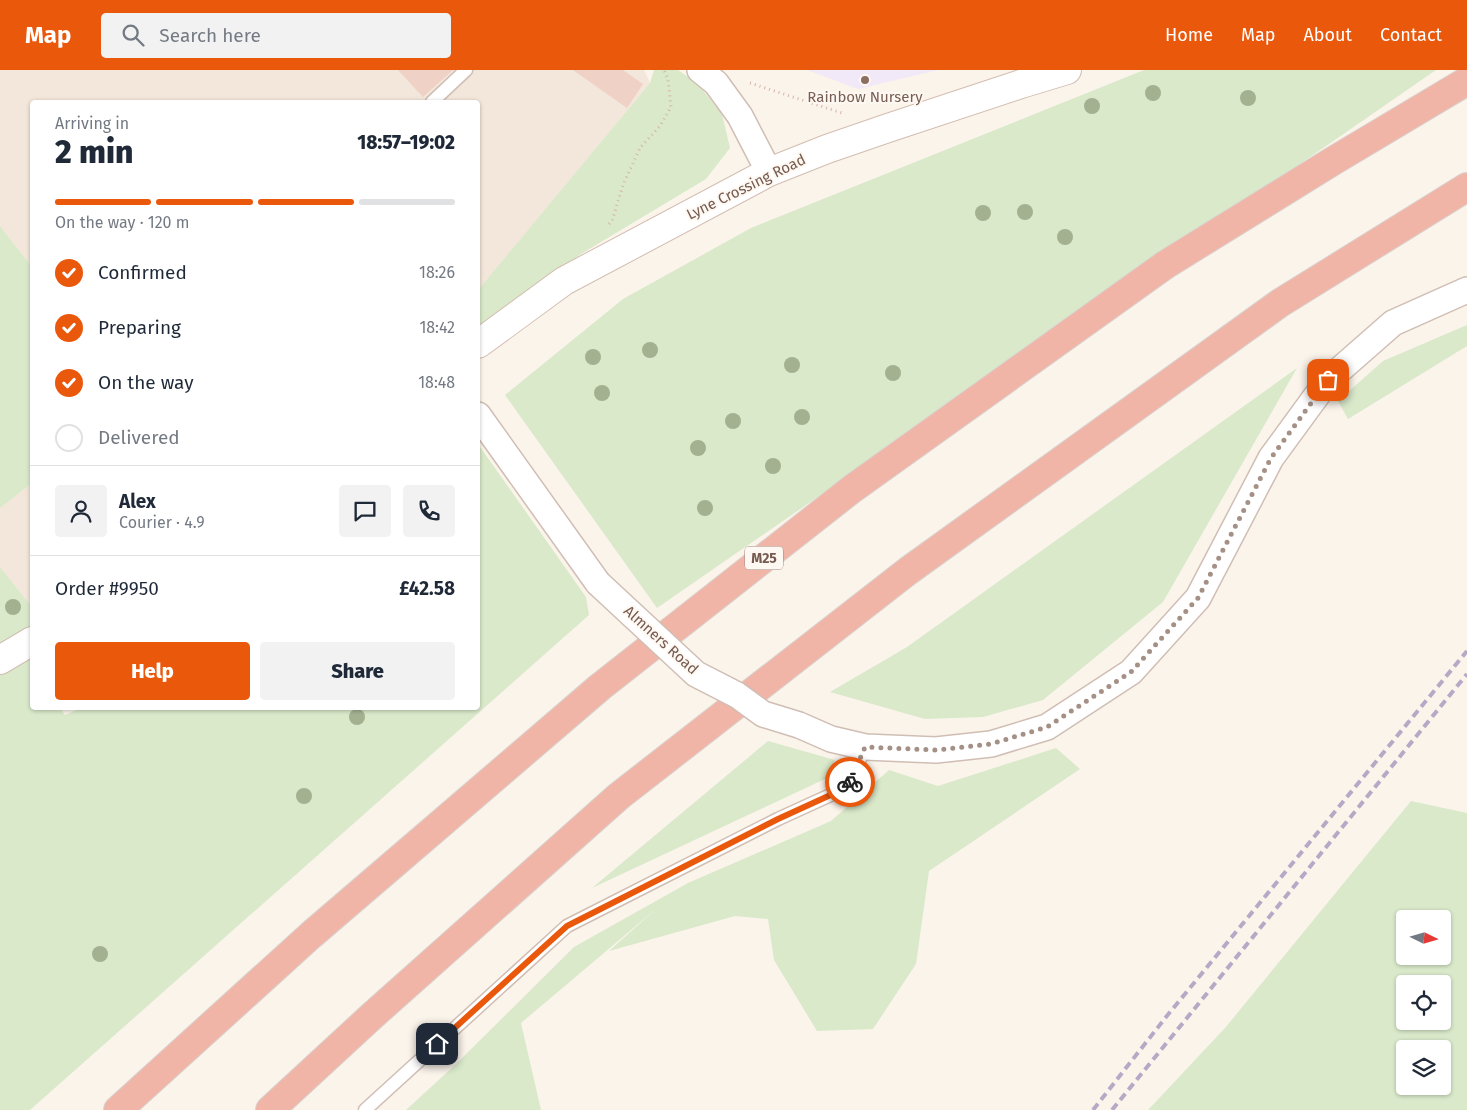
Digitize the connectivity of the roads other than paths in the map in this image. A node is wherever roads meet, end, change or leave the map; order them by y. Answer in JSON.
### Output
{"nodes":[{"id":1,"x":466,"y":70,"type":"edge"},
{"id":2,"x":1067,"y":70,"type":"edge"},
{"id":3,"x":708,"y":76,"type":"edge"},
{"id":4,"x":1467,"y":81,"type":"edge"},
{"id":5,"x":434,"y":100,"type":"edge"},
{"id":6,"x":769,"y":172,"type":"junction"},
{"id":7,"x":1467,"y":187,"type":"edge"},
{"id":8,"x":1467,"y":290,"type":"edge"},
{"id":9,"x":480,"y":343,"type":"edge"},
{"id":10,"x":480,"y":418,"type":"edge"},
{"id":11,"x":30,"y":641,"type":"edge"},
{"id":12,"x":0,"y":660,"type":"edge"},
{"id":13,"x":865,"y":747,"type":"junction"},
{"id":14,"x":118,"y":1110,"type":"edge"},
{"id":15,"x":270,"y":1110,"type":"edge"},
{"id":16,"x":365,"y":1110,"type":"edge"}],
"edges":[{"from":1,"to":5,"type":"lane"},
{"from":2,"to":6,"type":"street","name":"Lyne Crossing Road"},
{"from":3,"to":6,"type":"street"},
{"from":4,"to":14,"type":"highway","number":"M25"},
{"from":6,"to":9,"type":"street","name":"Lyne Crossing Road"},
{"from":7,"to":15,"type":"highway"},
{"from":8,"to":13,"type":"street","name":"Almners Road"},
{"from":10,"to":13,"type":"street","name":"Almners Road","bridge":true},
{"from":11,"to":12,"type":"street"},
{"from":13,"to":16,"type":"lane"}]}
